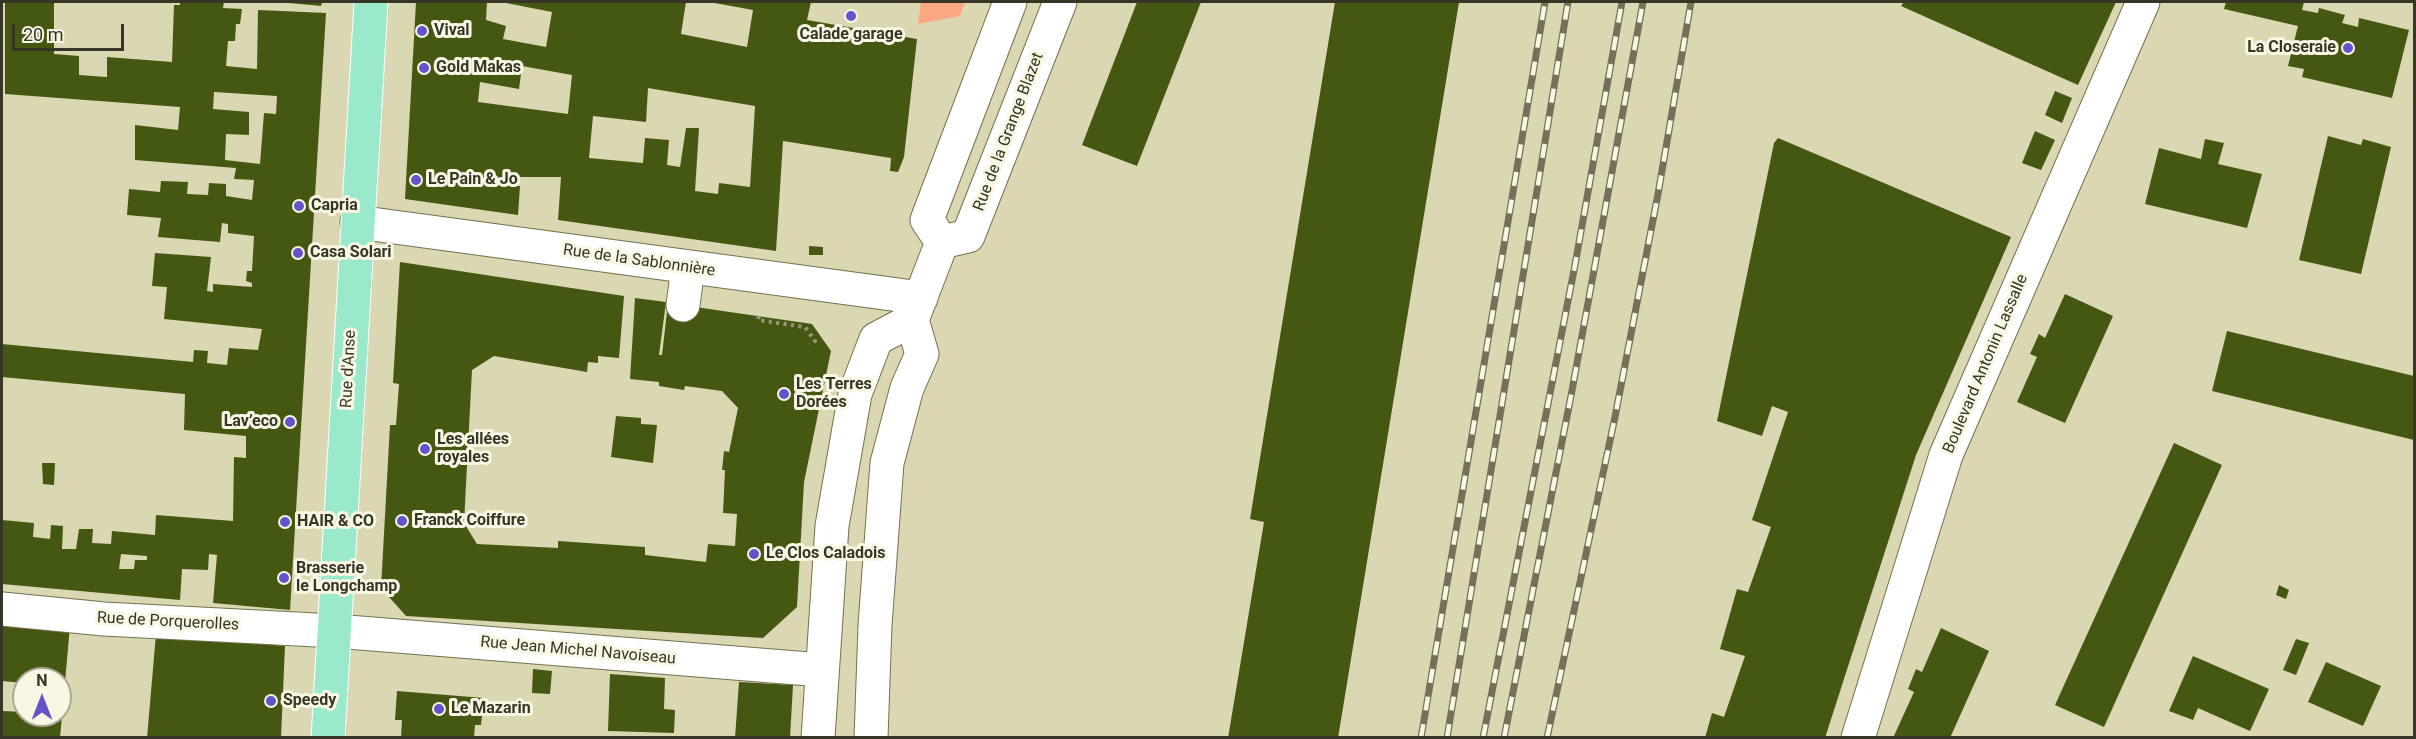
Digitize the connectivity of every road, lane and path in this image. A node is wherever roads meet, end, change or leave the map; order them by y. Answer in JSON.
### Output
{"nodes":[{"id":1,"x":371,"y":2,"type":"edge"},
{"id":2,"x":1010,"y":2,"type":"edge"},
{"id":3,"x":1060,"y":2,"type":"edge"},
{"id":4,"x":2143,"y":2,"type":"edge"},
{"id":5,"x":357,"y":222,"type":"junction"},
{"id":6,"x":942,"y":242,"type":"junction"},
{"id":7,"x":688,"y":268,"type":"junction"},
{"id":8,"x":682,"y":305,"type":"dead end"},
{"id":9,"x":917,"y":309,"type":"junction"},
{"id":10,"x":759,"y":316,"type":"dead end"},
{"id":11,"x":820,"y":336,"type":"dead end"},
{"id":12,"x":815,"y":341,"type":"junction"},
{"id":13,"x":810,"y":345,"type":"dead end"},
{"id":14,"x":2,"y":609,"type":"edge"},
{"id":15,"x":335,"y":631,"type":"junction"},
{"id":16,"x":822,"y":670,"type":"junction"},
{"id":17,"x":328,"y":738,"type":"edge"},
{"id":18,"x":818,"y":738,"type":"edge"},
{"id":19,"x":870,"y":738,"type":"edge"},
{"id":20,"x":1858,"y":738,"type":"edge"}],
"edges":[{"from":1,"to":5,"type":"main road","name":"Rue d'Anse"},
{"from":2,"to":6,"type":"street"},
{"from":3,"to":6,"type":"street","name":"Rue de la Grange Blazet"},
{"from":4,"to":20,"type":"street","name":"Boulevard Antonin Lassalle"},
{"from":5,"to":7,"type":"street","name":"Rue de la Sablonnière"},
{"from":5,"to":15,"type":"main road","name":"Rue d'Anse"},
{"from":6,"to":9,"type":"street"},
{"from":7,"to":8,"type":"street"},
{"from":7,"to":9,"type":"street","name":"Rue de la Sablonnière"},
{"from":9,"to":16,"type":"street"},
{"from":9,"to":19,"type":"street"},
{"from":10,"to":12,"type":"path"},
{"from":11,"to":12,"type":"path"},
{"from":12,"to":13,"type":"path"},
{"from":14,"to":15,"type":"street","name":"Rue de Porquerolles"},
{"from":15,"to":16,"type":"street","name":"Rue Jean Michel Navoiseau"},
{"from":15,"to":17,"type":"main road","name":"Rue d'Anse"},
{"from":16,"to":18,"type":"street"}]}
